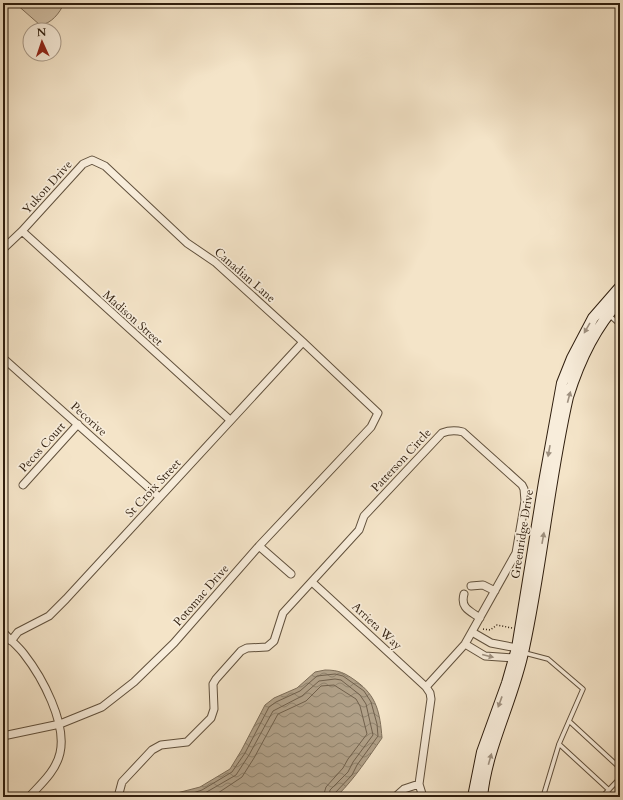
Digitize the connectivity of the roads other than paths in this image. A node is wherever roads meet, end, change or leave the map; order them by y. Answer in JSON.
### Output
{"nodes":[{"id":1,"x":92,"y":160,"type":"joint"},
{"id":2,"x":22,"y":231,"type":"junction"},
{"id":3,"x":3,"y":249,"type":"edge"},
{"id":4,"x":620,"y":287,"type":"edge"},
{"id":5,"x":620,"y":301,"type":"edge"},
{"id":6,"x":604,"y":312,"type":"junction"},
{"id":7,"x":620,"y":325,"type":"edge"},
{"id":8,"x":303,"y":342,"type":"junction"},
{"id":9,"x":3,"y":358,"type":"edge"},
{"id":10,"x":378,"y":413,"type":"joint"},
{"id":11,"x":230,"y":420,"type":"junction"},
{"id":12,"x":78,"y":424,"type":"junction"},
{"id":13,"x":23,"y":485,"type":"dead end"},
{"id":14,"x":159,"y":497,"type":"junction"},
{"id":15,"x":259,"y":546,"type":"junction"},
{"id":16,"x":291,"y":574,"type":"dead end"},
{"id":17,"x":312,"y":582,"type":"junction"},
{"id":18,"x":471,"y":586,"type":"dead end"},
{"id":19,"x":495,"y":591,"type":"junction"},
{"id":20,"x":464,"y":594,"type":"dead end"},
{"id":21,"x":480,"y":618,"type":"junction"},
{"id":22,"x":3,"y":632,"type":"edge"},
{"id":23,"x":472,"y":632,"type":"junction"},
{"id":24,"x":11,"y":641,"type":"junction"},
{"id":25,"x":465,"y":644,"type":"junction"},
{"id":26,"x":520,"y":653,"type":"junction"},
{"id":27,"x":426,"y":687,"type":"junction"},
{"id":28,"x":569,"y":721,"type":"junction"},
{"id":29,"x":60,"y":724,"type":"junction"},
{"id":30,"x":3,"y":736,"type":"edge"},
{"id":31,"x":559,"y":744,"type":"junction"},
{"id":32,"x":620,"y":768,"type":"edge"},
{"id":33,"x":620,"y":778,"type":"edge"},
{"id":34,"x":419,"y":784,"type":"junction"},
{"id":35,"x":609,"y":790,"type":"junction"},
{"id":36,"x":29,"y":797,"type":"edge"},
{"id":37,"x":118,"y":797,"type":"edge"},
{"id":38,"x":395,"y":797,"type":"edge"},
{"id":39,"x":423,"y":797,"type":"edge"},
{"id":40,"x":473,"y":797,"type":"edge"},
{"id":41,"x":482,"y":797,"type":"edge"},
{"id":42,"x":543,"y":797,"type":"edge"},
{"id":43,"x":602,"y":797,"type":"edge"}],
"edges":[{"from":1,"to":2,"type":"street","name":"Yukon Drive"},
{"from":1,"to":8,"type":"street","name":"Canadian Lane"},
{"from":2,"to":3,"type":"street","name":"Yukon Drive"},
{"from":2,"to":11,"type":"street","name":"Madison Street"},
{"from":4,"to":6,"type":"street","name":"Greenridge Drive"},
{"from":5,"to":6,"type":"street","name":"Greenridge Drive"},
{"from":6,"to":7,"type":"lane"},
{"from":6,"to":26,"type":"street","name":"Greenridge Drive"},
{"from":8,"to":10,"type":"street","name":"Canadian Lane"},
{"from":8,"to":11,"type":"street","name":"St Croix Street"},
{"from":9,"to":12,"type":"street","name":"Pecorive"},
{"from":10,"to":15,"type":"street","name":"Potomac Drive"},
{"from":11,"to":14,"type":"street","name":"St Croix Street"},
{"from":12,"to":13,"type":"street","name":"Pecos Court"},
{"from":12,"to":14,"type":"street","name":"Pecorive"},
{"from":14,"to":24,"type":"street","name":"St Croix Street"},
{"from":15,"to":16,"type":"street"},
{"from":15,"to":29,"type":"street","name":"Potomac Drive"},
{"from":17,"to":19,"type":"street","name":"Patterson Circle"},
{"from":17,"to":27,"type":"street","name":"Arrieta Way"},
{"from":17,"to":37,"type":"street","name":"Patterson Circle"},
{"from":18,"to":19,"type":"street"},
{"from":19,"to":21,"type":"street","name":"Patterson Circle"},
{"from":20,"to":21,"type":"street"},
{"from":21,"to":23,"type":"street","name":"Patterson Circle"},
{"from":22,"to":24,"type":"street"},
{"from":23,"to":25,"type":"street","name":"Patterson Circle"},
{"from":23,"to":26,"type":"street"},
{"from":24,"to":29,"type":"street"},
{"from":25,"to":26,"type":"street","one_way":true},
{"from":25,"to":27,"type":"street","name":"Patterson Circle"},
{"from":26,"to":28,"type":"lane"},
{"from":26,"to":40,"type":"street","name":"Greenridge Drive","one_way":true},
{"from":41,"to":26,"type":"street","name":"Greenridge Drive","one_way":true},
{"from":27,"to":34,"type":"street"},
{"from":28,"to":31,"type":"lane"},
{"from":28,"to":32,"type":"lane"},
{"from":29,"to":30,"type":"street","name":"Potomac Drive"},
{"from":29,"to":36,"type":"street"},
{"from":31,"to":35,"type":"lane"},
{"from":31,"to":42,"type":"lane"},
{"from":33,"to":35,"type":"lane"},
{"from":34,"to":38,"type":"street"},
{"from":34,"to":39,"type":"street"},
{"from":35,"to":43,"type":"lane"}]}
